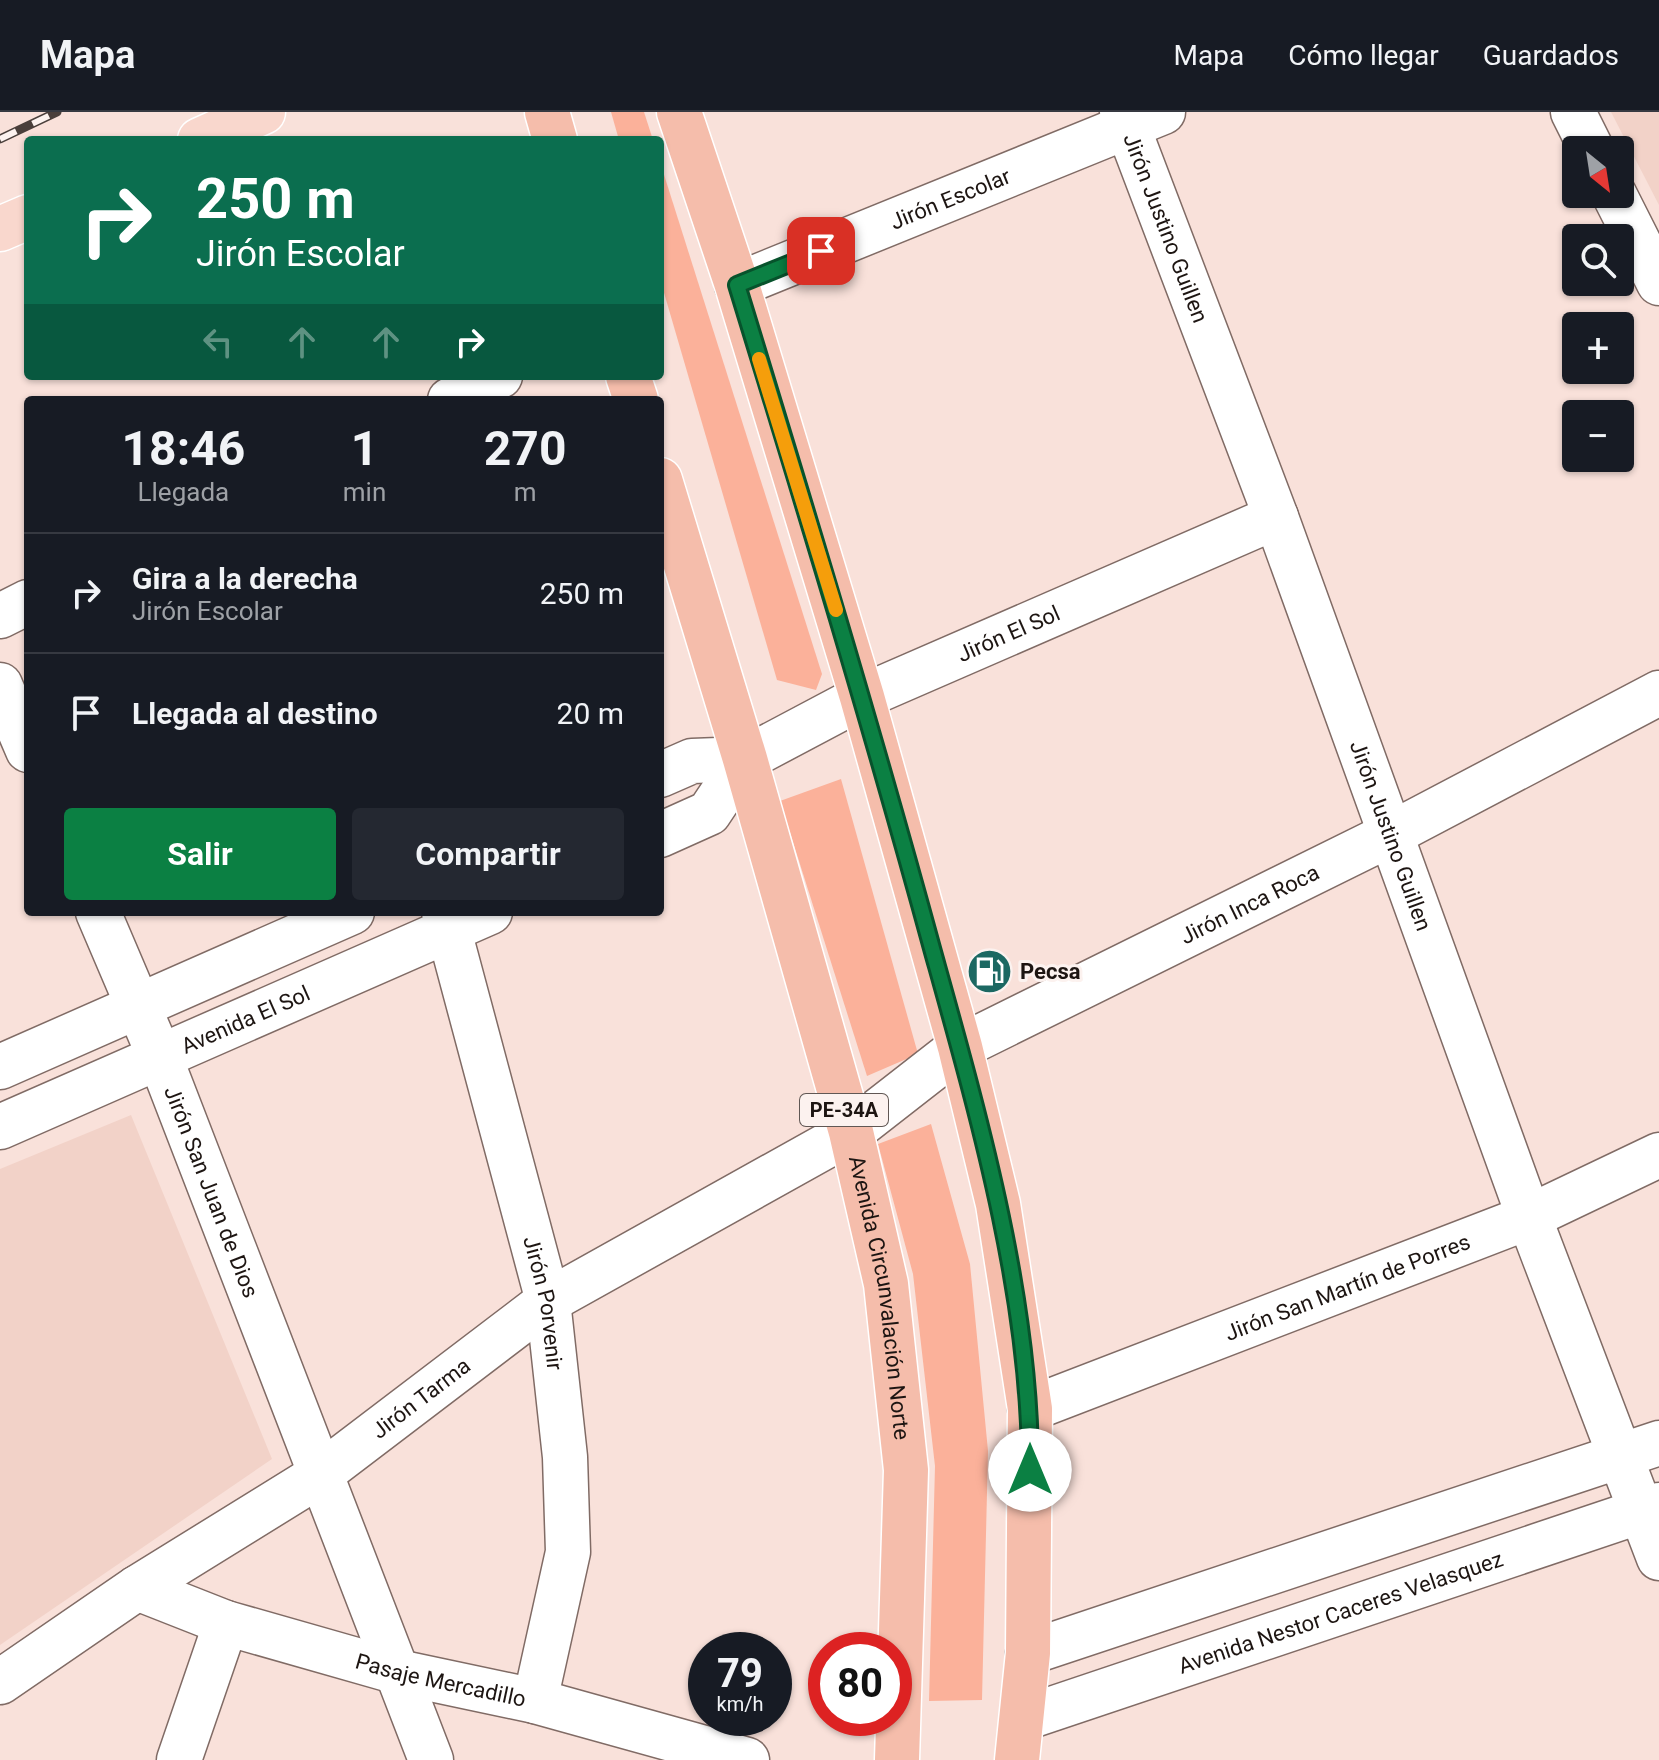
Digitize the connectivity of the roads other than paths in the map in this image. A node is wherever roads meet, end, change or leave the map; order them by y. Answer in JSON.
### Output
{"nodes":[{"id":1,"x":263,"y":112,"type":"edge"},
{"id":2,"x":547,"y":112,"type":"edge"},
{"id":3,"x":679,"y":112,"type":"edge"},
{"id":4,"x":1573,"y":112,"type":"edge"},
{"id":5,"x":1137,"y":117,"type":"edge"},
{"id":6,"x":209,"y":136,"type":"edge"},
{"id":7,"x":554,"y":136,"type":"edge"},
{"id":8,"x":1585,"y":136,"type":"edge"},
{"id":9,"x":1621,"y":208,"type":"edge"},
{"id":10,"x":24,"y":219,"type":"edge"},
{"id":11,"x":0,"y":229,"type":"edge"},
{"id":12,"x":1659,"y":283,"type":"edge"},
{"id":13,"x":737,"y":285,"type":"junction"},
{"id":14,"x":492,"y":380,"type":"edge"},
{"id":15,"x":458,"y":396,"type":"edge"},
{"id":16,"x":664,"y":493,"type":"edge"},
{"id":17,"x":1276,"y":517,"type":"junction"},
{"id":18,"x":24,"y":604,"type":"edge"},
{"id":19,"x":0,"y":616,"type":"edge"},
{"id":20,"x":0,"y":685,"type":"edge"},
{"id":21,"x":1659,"y":693,"type":"edge"},
{"id":22,"x":862,"y":697,"type":"junction"},
{"id":23,"x":24,"y":741,"type":"edge"},
{"id":24,"x":745,"y":759,"type":"junction"},
{"id":25,"x":664,"y":773,"type":"edge"},
{"id":26,"x":664,"y":833,"type":"edge"},
{"id":27,"x":1391,"y":834,"type":"junction"},
{"id":28,"x":100,"y":916,"type":"edge"},
{"id":29,"x":343,"y":916,"type":"edge"},
{"id":30,"x":470,"y":916,"type":"edge"},
{"id":31,"x":446,"y":921,"type":"edge"},
{"id":32,"x":139,"y":1006,"type":"junction"},
{"id":33,"x":960,"y":1047,"type":"junction"},
{"id":34,"x":159,"y":1055,"type":"junction"},
{"id":35,"x":0,"y":1067,"type":"edge"},
{"id":36,"x":0,"y":1127,"type":"edge"},
{"id":37,"x":851,"y":1132,"type":"junction"},
{"id":38,"x":1659,"y":1155,"type":"edge"},
{"id":39,"x":1529,"y":1217,"type":"junction"},
{"id":40,"x":548,"y":1301,"type":"junction"},
{"id":41,"x":1030,"y":1409,"type":"junction"},
{"id":42,"x":1659,"y":1443,"type":"edge"},
{"id":43,"x":1618,"y":1458,"type":"junction"},
{"id":44,"x":318,"y":1476,"type":"junction"},
{"id":45,"x":1651,"y":1508,"type":"edge"},
{"id":46,"x":1659,"y":1558,"type":"edge"},
{"id":47,"x":137,"y":1588,"type":"junction"},
{"id":48,"x":226,"y":1623,"type":"junction"},
{"id":49,"x":1028,"y":1653,"type":"junction"},
{"id":50,"x":398,"y":1672,"type":"junction"},
{"id":51,"x":0,"y":1682,"type":"edge"},
{"id":52,"x":535,"y":1701,"type":"junction"},
{"id":53,"x":1019,"y":1740,"type":"edge"},
{"id":54,"x":179,"y":1760,"type":"edge"},
{"id":55,"x":431,"y":1760,"type":"edge"},
{"id":56,"x":747,"y":1760,"type":"edge"},
{"id":57,"x":897,"y":1760,"type":"edge"}],
"edges":[{"from":1,"to":6,"type":"main road"},
{"from":2,"to":7,"type":"highway"},
{"from":3,"to":13,"type":"highway"},
{"from":4,"to":8,"type":"street"},
{"from":5,"to":13,"type":"street","name":"Jirón Escolar"},
{"from":5,"to":17,"type":"street","name":"Jirón Justino Guillen"},
{"from":9,"to":12,"type":"street"},
{"from":10,"to":11,"type":"main road"},
{"from":13,"to":22,"type":"highway"},
{"from":14,"to":15,"type":"street"},
{"from":16,"to":24,"type":"highway","name":"Avenida Circunvalación Norte","number":"PE-34A"},
{"from":17,"to":22,"type":"street","name":"Jirón El Sol"},
{"from":17,"to":27,"type":"street","name":"Jirón Justino Guillen"},
{"from":18,"to":19,"type":"street"},
{"from":20,"to":23,"type":"street"},
{"from":21,"to":27,"type":"street","name":"Jirón Inca Roca"},
{"from":22,"to":24,"type":"street","name":"Jirón El Sol"},
{"from":22,"to":33,"type":"highway"},
{"from":24,"to":25,"type":"street"},
{"from":24,"to":26,"type":"street"},
{"from":24,"to":37,"type":"highway","name":"Avenida Circunvalación Norte","number":"PE-34A"},
{"from":27,"to":33,"type":"street","name":"Jirón Inca Roca"},
{"from":27,"to":39,"type":"street","name":"Jirón Justino Guillen"},
{"from":28,"to":32,"type":"street","name":"Jirón San Juan de Dios"},
{"from":29,"to":32,"type":"street"},
{"from":30,"to":31,"type":"street","name":"Avenida El Sol"},
{"from":31,"to":34,"type":"street","name":"Avenida El Sol"},
{"from":31,"to":40,"type":"street","name":"Jirón Porvenir"},
{"from":32,"to":34,"type":"street","name":"Jirón San Juan de Dios"},
{"from":32,"to":35,"type":"street"},
{"from":33,"to":37,"type":"street","name":"Jirón Inca Roca"},
{"from":33,"to":41,"type":"highway"},
{"from":34,"to":36,"type":"street","name":"Avenida El Sol"},
{"from":34,"to":44,"type":"street","name":"Jirón San Juan de Dios"},
{"from":37,"to":40,"type":"street","name":"Jirón Tarma"},
{"from":37,"to":57,"type":"highway","name":"Avenida Circunvalación Norte","number":"PE-34A"},
{"from":38,"to":39,"type":"street","name":"Jirón San Martín de Porres"},
{"from":39,"to":41,"type":"street","name":"Jirón San Martín de Porres"},
{"from":39,"to":43,"type":"street","name":"Jirón Justino Guillen"},
{"from":40,"to":44,"type":"street","name":"Jirón Tarma"},
{"from":40,"to":52,"type":"street","name":"Jirón Porvenir"},
{"from":41,"to":49,"type":"highway"},
{"from":42,"to":43,"type":"street"},
{"from":43,"to":45,"type":"street","name":"Jirón Justino Guillen"},
{"from":43,"to":49,"type":"street"},
{"from":44,"to":47,"type":"street","name":"Jirón Tarma"},
{"from":44,"to":50,"type":"street","name":"Jirón San Juan de Dios"},
{"from":45,"to":46,"type":"street","name":"Jirón Justino Guillen"},
{"from":45,"to":53,"type":"street","name":"Avenida Nestor Caceres Velasquez"},
{"from":47,"to":48,"type":"street","name":"Pasaje Mercadillo"},
{"from":47,"to":51,"type":"street","name":"Jirón Tarma"},
{"from":48,"to":50,"type":"street","name":"Pasaje Mercadillo"},
{"from":48,"to":54,"type":"street"},
{"from":49,"to":53,"type":"highway"},
{"from":50,"to":52,"type":"street","name":"Pasaje Mercadillo"},
{"from":50,"to":55,"type":"street","name":"Jirón San Juan de Dios"},
{"from":52,"to":56,"type":"street","name":"Pasaje Mercadillo"}]}
